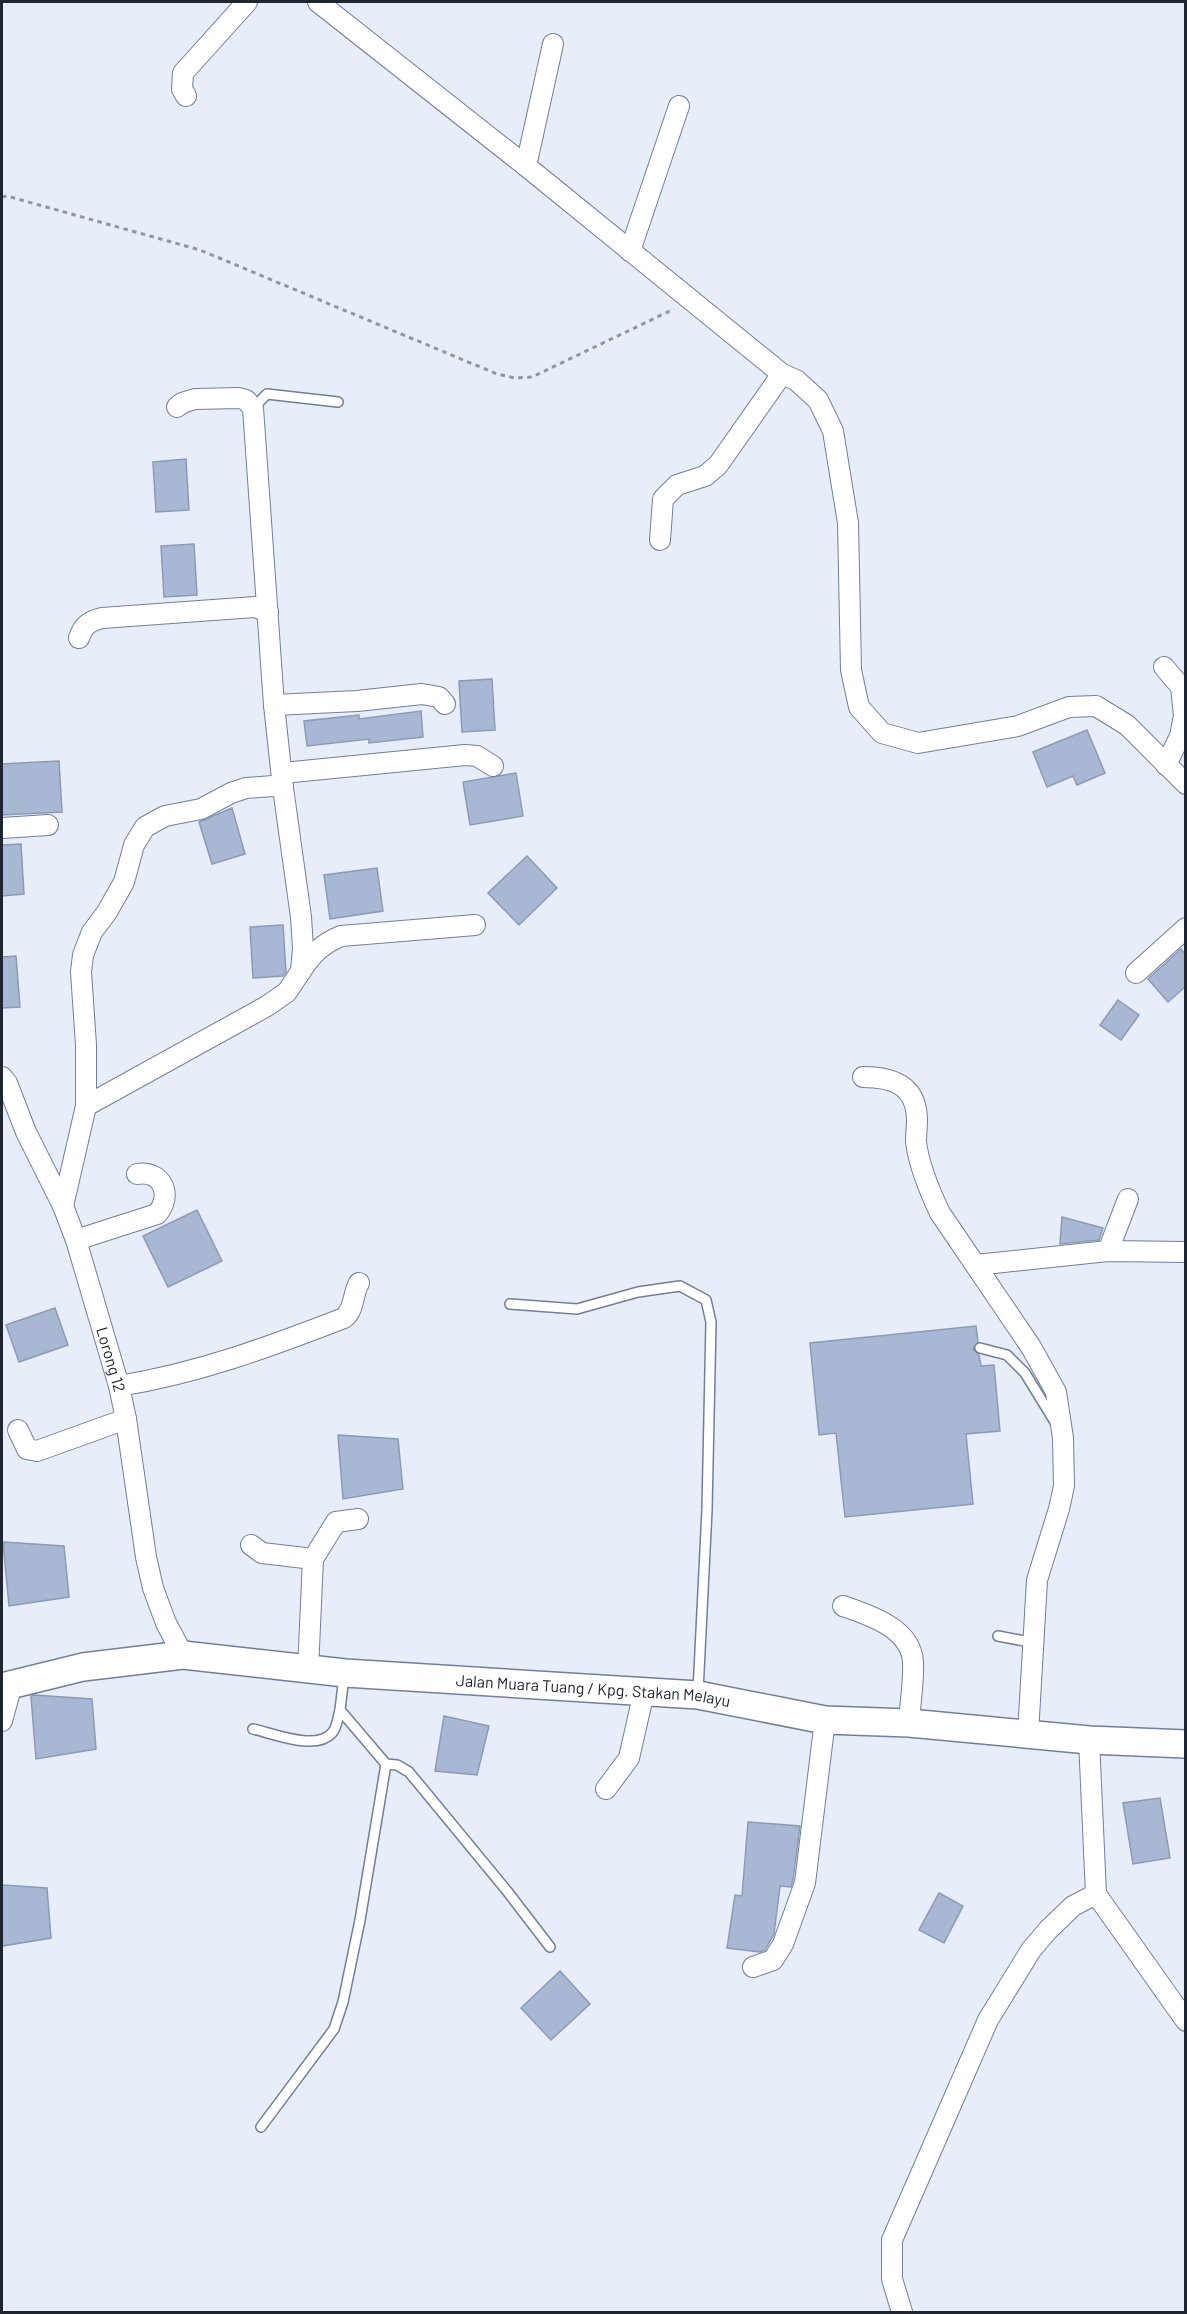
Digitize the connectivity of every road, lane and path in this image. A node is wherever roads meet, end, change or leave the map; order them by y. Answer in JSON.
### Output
{"nodes":[{"id":1,"x":247,"y":2,"type":"edge"},
{"id":2,"x":318,"y":2,"type":"edge"},
{"id":3,"x":554,"y":44,"type":"dead end"},
{"id":4,"x":186,"y":96,"type":"dead end"},
{"id":5,"x":679,"y":106,"type":"dead end"},
{"id":6,"x":526,"y":166,"type":"junction"},
{"id":7,"x":2,"y":197,"type":"edge"},
{"id":8,"x":630,"y":251,"type":"junction"},
{"id":9,"x":690,"y":301,"type":"junction"},
{"id":10,"x":782,"y":374,"type":"junction"},
{"id":11,"x":338,"y":402,"type":"dead end"},
{"id":12,"x":177,"y":407,"type":"dead end"},
{"id":13,"x":253,"y":408,"type":"junction"},
{"id":14,"x":660,"y":540,"type":"dead end"},
{"id":15,"x":268,"y":612,"type":"junction"},
{"id":16,"x":79,"y":638,"type":"dead end"},
{"id":17,"x":1164,"y":667,"type":"dead end"},
{"id":18,"x":445,"y":704,"type":"dead end"},
{"id":19,"x":274,"y":705,"type":"junction"},
{"id":20,"x":1166,"y":765,"type":"junction"},
{"id":21,"x":493,"y":766,"type":"dead end"},
{"id":22,"x":283,"y":781,"type":"junction"},
{"id":23,"x":1185,"y":784,"type":"edge"},
{"id":24,"x":48,"y":825,"type":"dead end"},
{"id":25,"x":2,"y":828,"type":"edge"},
{"id":26,"x":475,"y":925,"type":"dead end"},
{"id":27,"x":1185,"y":928,"type":"edge"},
{"id":28,"x":301,"y":971,"type":"junction"},
{"id":29,"x":1136,"y":973,"type":"dead end"},
{"id":30,"x":2,"y":1077,"type":"edge"},
{"id":31,"x":863,"y":1077,"type":"dead end"},
{"id":32,"x":86,"y":1106,"type":"junction"},
{"id":33,"x":137,"y":1174,"type":"dead end"},
{"id":34,"x":1128,"y":1199,"type":"dead end"},
{"id":35,"x":63,"y":1206,"type":"junction"},
{"id":36,"x":76,"y":1240,"type":"junction"},
{"id":37,"x":1108,"y":1251,"type":"junction"},
{"id":38,"x":1185,"y":1252,"type":"edge"},
{"id":39,"x":976,"y":1265,"type":"junction"},
{"id":40,"x":359,"y":1283,"type":"dead end"},
{"id":41,"x":510,"y":1304,"type":"dead end"},
{"id":42,"x":980,"y":1348,"type":"dead end"},
{"id":43,"x":119,"y":1386,"type":"junction"},
{"id":44,"x":126,"y":1419,"type":"junction"},
{"id":45,"x":18,"y":1430,"type":"dead end"},
{"id":46,"x":1063,"y":1438,"type":"junction"},
{"id":47,"x":358,"y":1519,"type":"dead end"},
{"id":48,"x":251,"y":1545,"type":"dead end"},
{"id":49,"x":313,"y":1558,"type":"junction"},
{"id":50,"x":843,"y":1606,"type":"dead end"},
{"id":51,"x":998,"y":1636,"type":"dead end"},
{"id":52,"x":1035,"y":1643,"type":"junction"},
{"id":53,"x":183,"y":1655,"type":"junction"},
{"id":54,"x":308,"y":1670,"type":"junction"},
{"id":55,"x":345,"y":1673,"type":"junction"},
{"id":56,"x":7,"y":1685,"type":"edge"},
{"id":57,"x":644,"y":1692,"type":"junction"},
{"id":58,"x":698,"y":1695,"type":"junction"},
{"id":59,"x":340,"y":1710,"type":"junction"},
{"id":60,"x":825,"y":1720,"type":"junction"},
{"id":61,"x":2,"y":1721,"type":"edge"},
{"id":62,"x":909,"y":1723,"type":"junction"},
{"id":63,"x":253,"y":1729,"type":"dead end"},
{"id":64,"x":1028,"y":1734,"type":"junction"},
{"id":65,"x":1089,"y":1740,"type":"junction"},
{"id":66,"x":1185,"y":1743,"type":"edge"},
{"id":67,"x":386,"y":1764,"type":"junction"},
{"id":68,"x":606,"y":1789,"type":"dead end"},
{"id":69,"x":1096,"y":1894,"type":"junction"},
{"id":70,"x":550,"y":1947,"type":"dead end"},
{"id":71,"x":753,"y":1967,"type":"dead end"},
{"id":72,"x":1185,"y":2021,"type":"edge"},
{"id":73,"x":261,"y":2127,"type":"dead end"},
{"id":74,"x":902,"y":2313,"type":"edge"}],
"edges":[{"from":1,"to":4,"type":"street"},
{"from":2,"to":6,"type":"street"},
{"from":3,"to":6,"type":"street"},
{"from":5,"to":8,"type":"street"},
{"from":6,"to":8,"type":"street"},
{"from":7,"to":9,"type":"path"},
{"from":8,"to":9,"type":"street"},
{"from":9,"to":10,"type":"street"},
{"from":10,"to":14,"type":"street"},
{"from":10,"to":20,"type":"street"},
{"from":11,"to":13,"type":"lane"},
{"from":12,"to":13,"type":"street"},
{"from":13,"to":15,"type":"street"},
{"from":15,"to":16,"type":"street"},
{"from":15,"to":19,"type":"street"},
{"from":17,"to":20,"type":"street"},
{"from":18,"to":19,"type":"street"},
{"from":19,"to":22,"type":"street"},
{"from":20,"to":23,"type":"street"},
{"from":21,"to":22,"type":"street"},
{"from":22,"to":28,"type":"street"},
{"from":22,"to":32,"type":"street"},
{"from":24,"to":25,"type":"street"},
{"from":26,"to":28,"type":"street"},
{"from":27,"to":29,"type":"street"},
{"from":28,"to":32,"type":"street"},
{"from":30,"to":35,"type":"street","name":"Lorong 12"},
{"from":31,"to":39,"type":"street"},
{"from":32,"to":35,"type":"street"},
{"from":33,"to":36,"type":"street"},
{"from":34,"to":37,"type":"street"},
{"from":35,"to":36,"type":"street","name":"Lorong 12"},
{"from":36,"to":43,"type":"street","name":"Lorong 12"},
{"from":37,"to":38,"type":"street"},
{"from":37,"to":39,"type":"street"},
{"from":39,"to":46,"type":"street"},
{"from":40,"to":43,"type":"street"},
{"from":41,"to":58,"type":"lane"},
{"from":42,"to":46,"type":"lane"},
{"from":43,"to":44,"type":"street","name":"Lorong 12"},
{"from":44,"to":45,"type":"street"},
{"from":44,"to":53,"type":"street","name":"Lorong 12"},
{"from":46,"to":52,"type":"street"},
{"from":47,"to":49,"type":"street"},
{"from":48,"to":49,"type":"street"},
{"from":49,"to":54,"type":"street"},
{"from":50,"to":62,"type":"street"},
{"from":51,"to":52,"type":"lane"},
{"from":52,"to":64,"type":"street"},
{"from":53,"to":54,"type":"main road","name":"Jalan Muara Tuang / Kpg. Stakan Melayu"},
{"from":53,"to":56,"type":"main road","name":"Jalan Muara Tuang / Kpg. Stakan Melayu"},
{"from":54,"to":55,"type":"main road","name":"Jalan Muara Tuang / Kpg. Stakan Melayu"},
{"from":55,"to":57,"type":"main road","name":"Jalan Muara Tuang / Kpg. Stakan Melayu"},
{"from":55,"to":59,"type":"lane"},
{"from":56,"to":61,"type":"street"},
{"from":57,"to":58,"type":"main road","name":"Jalan Muara Tuang / Kpg. Stakan Melayu"},
{"from":57,"to":68,"type":"street"},
{"from":58,"to":60,"type":"main road","name":"Jalan Muara Tuang / Kpg. Stakan Melayu"},
{"from":59,"to":63,"type":"lane"},
{"from":59,"to":67,"type":"lane"},
{"from":60,"to":62,"type":"main road","name":"Jalan Muara Tuang / Kpg. Stakan Melayu"},
{"from":60,"to":71,"type":"street"},
{"from":62,"to":64,"type":"main road","name":"Jalan Muara Tuang / Kpg. Stakan Melayu"},
{"from":64,"to":65,"type":"main road","name":"Jalan Muara Tuang / Kpg. Stakan Melayu"},
{"from":65,"to":66,"type":"main road","name":"Jalan Muara Tuang / Kpg. Stakan Melayu"},
{"from":65,"to":69,"type":"street"},
{"from":67,"to":70,"type":"lane"},
{"from":67,"to":73,"type":"lane"},
{"from":69,"to":72,"type":"street"},
{"from":69,"to":74,"type":"street"}]}
